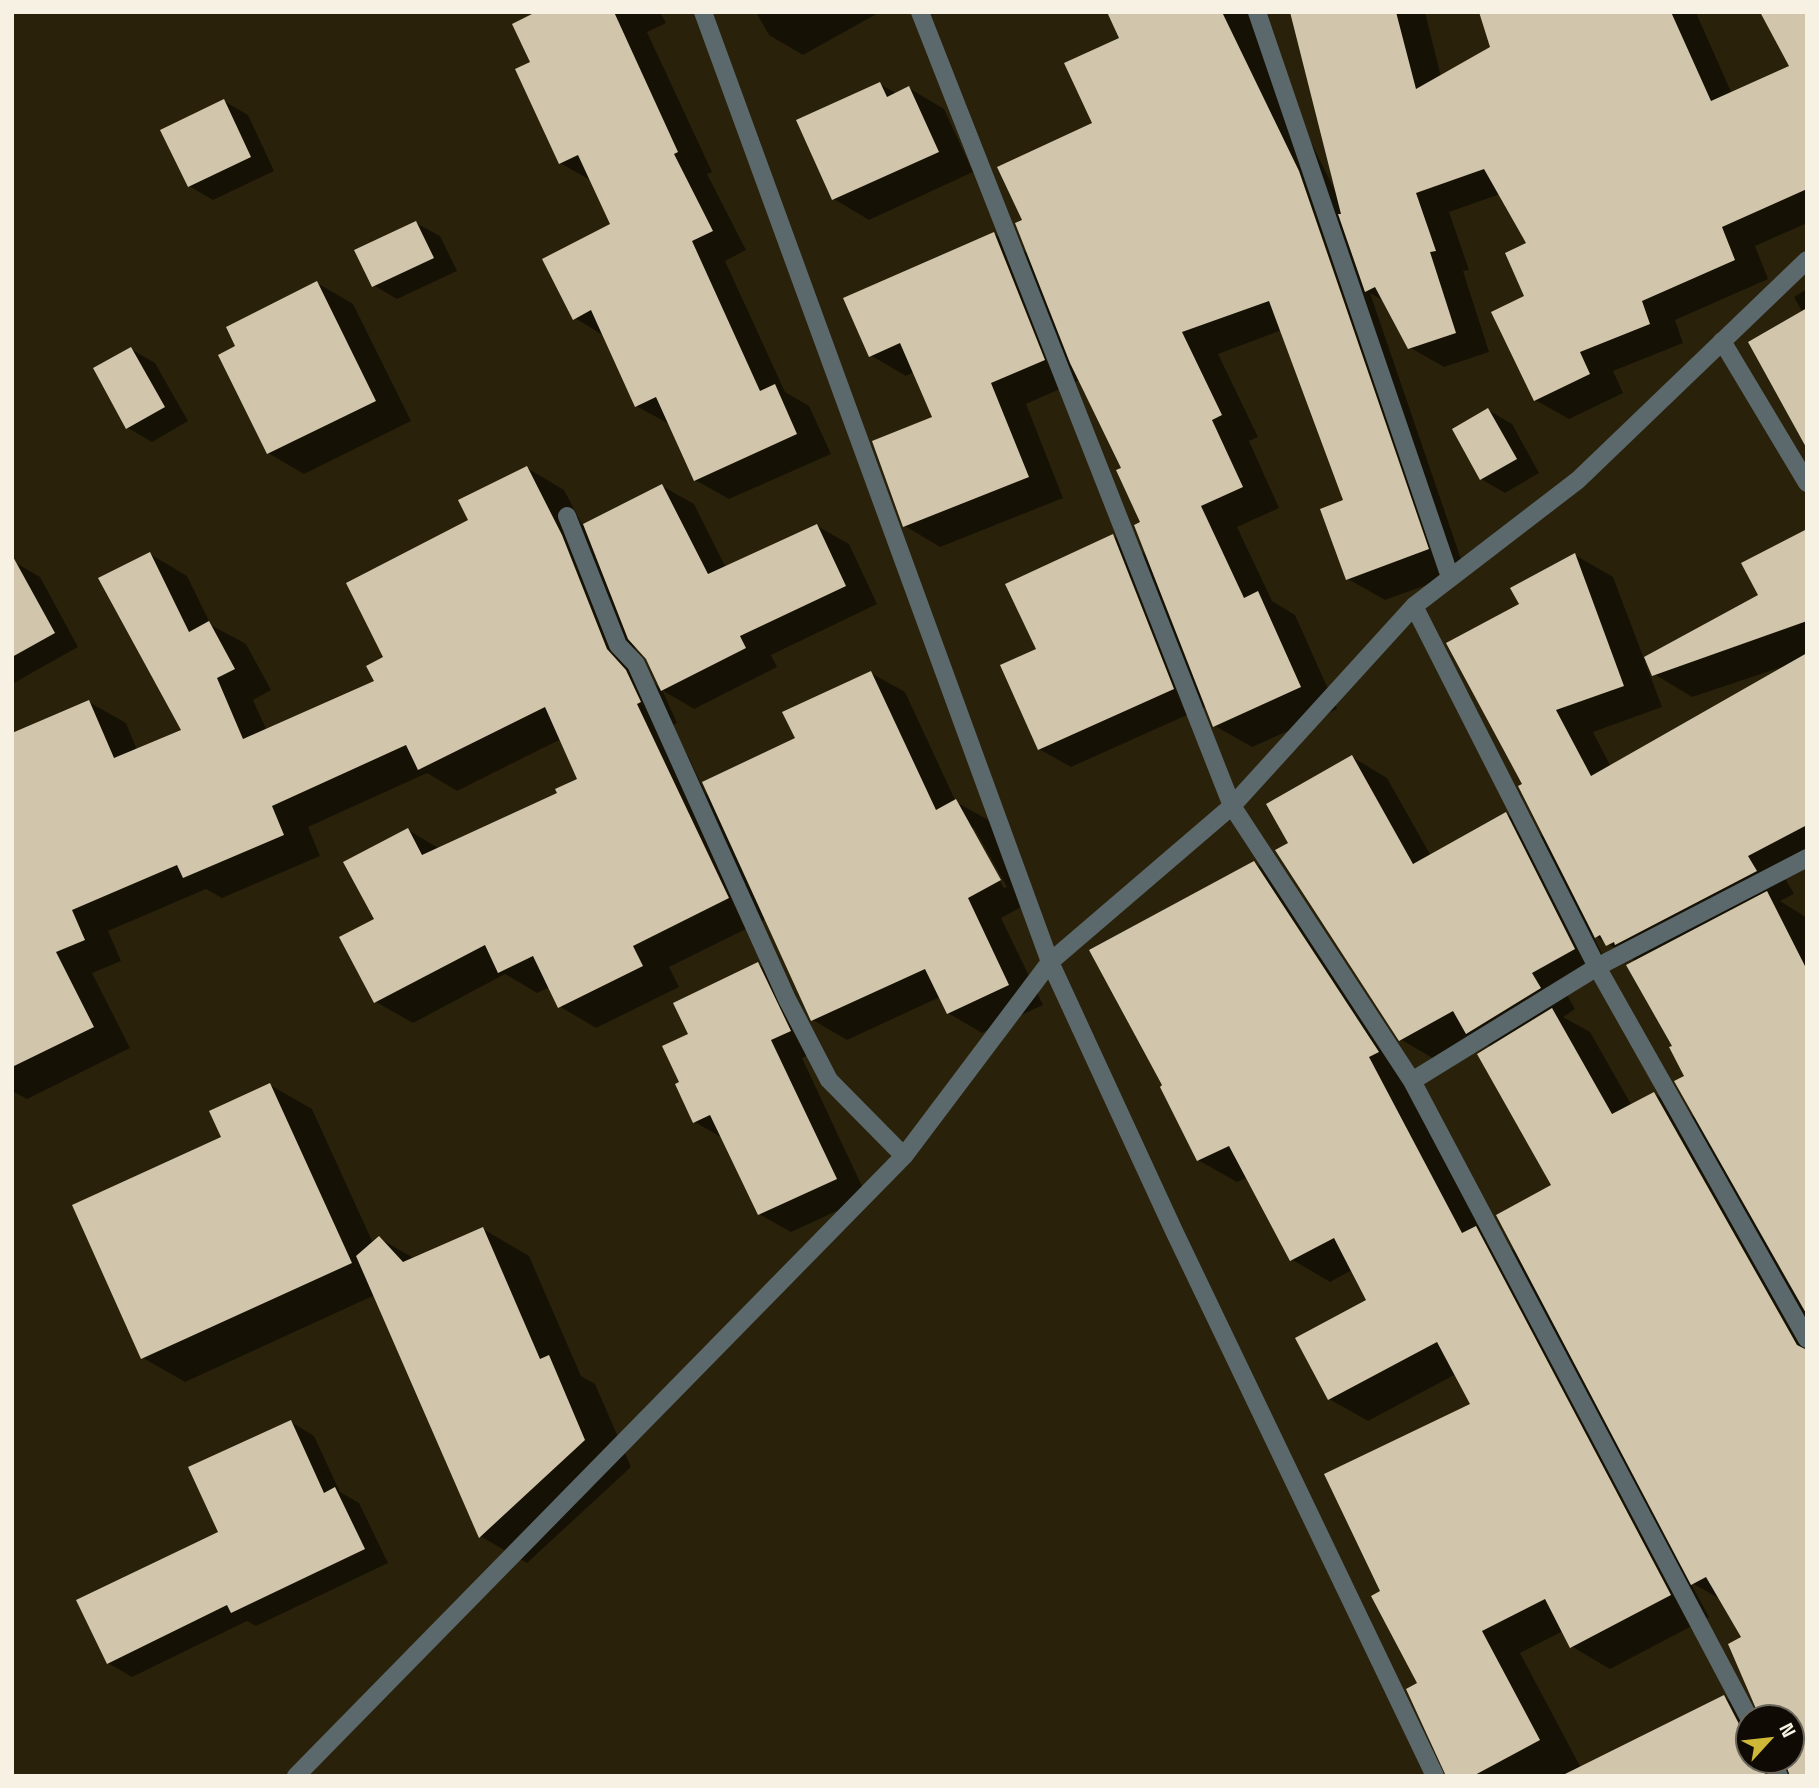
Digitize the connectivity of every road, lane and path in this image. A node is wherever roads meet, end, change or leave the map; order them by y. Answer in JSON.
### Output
{"nodes":[{"id":1,"x":703,"y":12,"type":"edge"},
{"id":2,"x":920,"y":12,"type":"edge"},
{"id":3,"x":1257,"y":12,"type":"edge"},
{"id":4,"x":1807,"y":260,"type":"edge"},
{"id":5,"x":1723,"y":341,"type":"junction"},
{"id":6,"x":1807,"y":483,"type":"edge"},
{"id":7,"x":567,"y":516,"type":"dead end"},
{"id":8,"x":1450,"y":577,"type":"junction"},
{"id":9,"x":1414,"y":606,"type":"junction"},
{"id":10,"x":1232,"y":806,"type":"junction"},
{"id":11,"x":1807,"y":858,"type":"edge"},
{"id":12,"x":1050,"y":962,"type":"junction"},
{"id":13,"x":1597,"y":967,"type":"junction"},
{"id":14,"x":1412,"y":1081,"type":"junction"},
{"id":15,"x":904,"y":1156,"type":"junction"},
{"id":16,"x":1807,"y":1339,"type":"edge"},
{"id":17,"x":1742,"y":1704,"type":"edge"},
{"id":18,"x":296,"y":1776,"type":"edge"},
{"id":19,"x":1435,"y":1776,"type":"edge"}],
"edges":[{"from":1,"to":12,"type":"street"},
{"from":2,"to":10,"type":"street"},
{"from":3,"to":8,"type":"street"},
{"from":4,"to":5,"type":"street"},
{"from":5,"to":6,"type":"street"},
{"from":5,"to":8,"type":"street"},
{"from":7,"to":15,"type":"street"},
{"from":8,"to":9,"type":"street"},
{"from":9,"to":10,"type":"street"},
{"from":9,"to":13,"type":"street"},
{"from":10,"to":12,"type":"street"},
{"from":10,"to":14,"type":"street"},
{"from":11,"to":13,"type":"street"},
{"from":12,"to":15,"type":"street"},
{"from":12,"to":19,"type":"street"},
{"from":13,"to":14,"type":"street"},
{"from":13,"to":16,"type":"street"},
{"from":14,"to":17,"type":"street"},
{"from":15,"to":18,"type":"street"}]}
